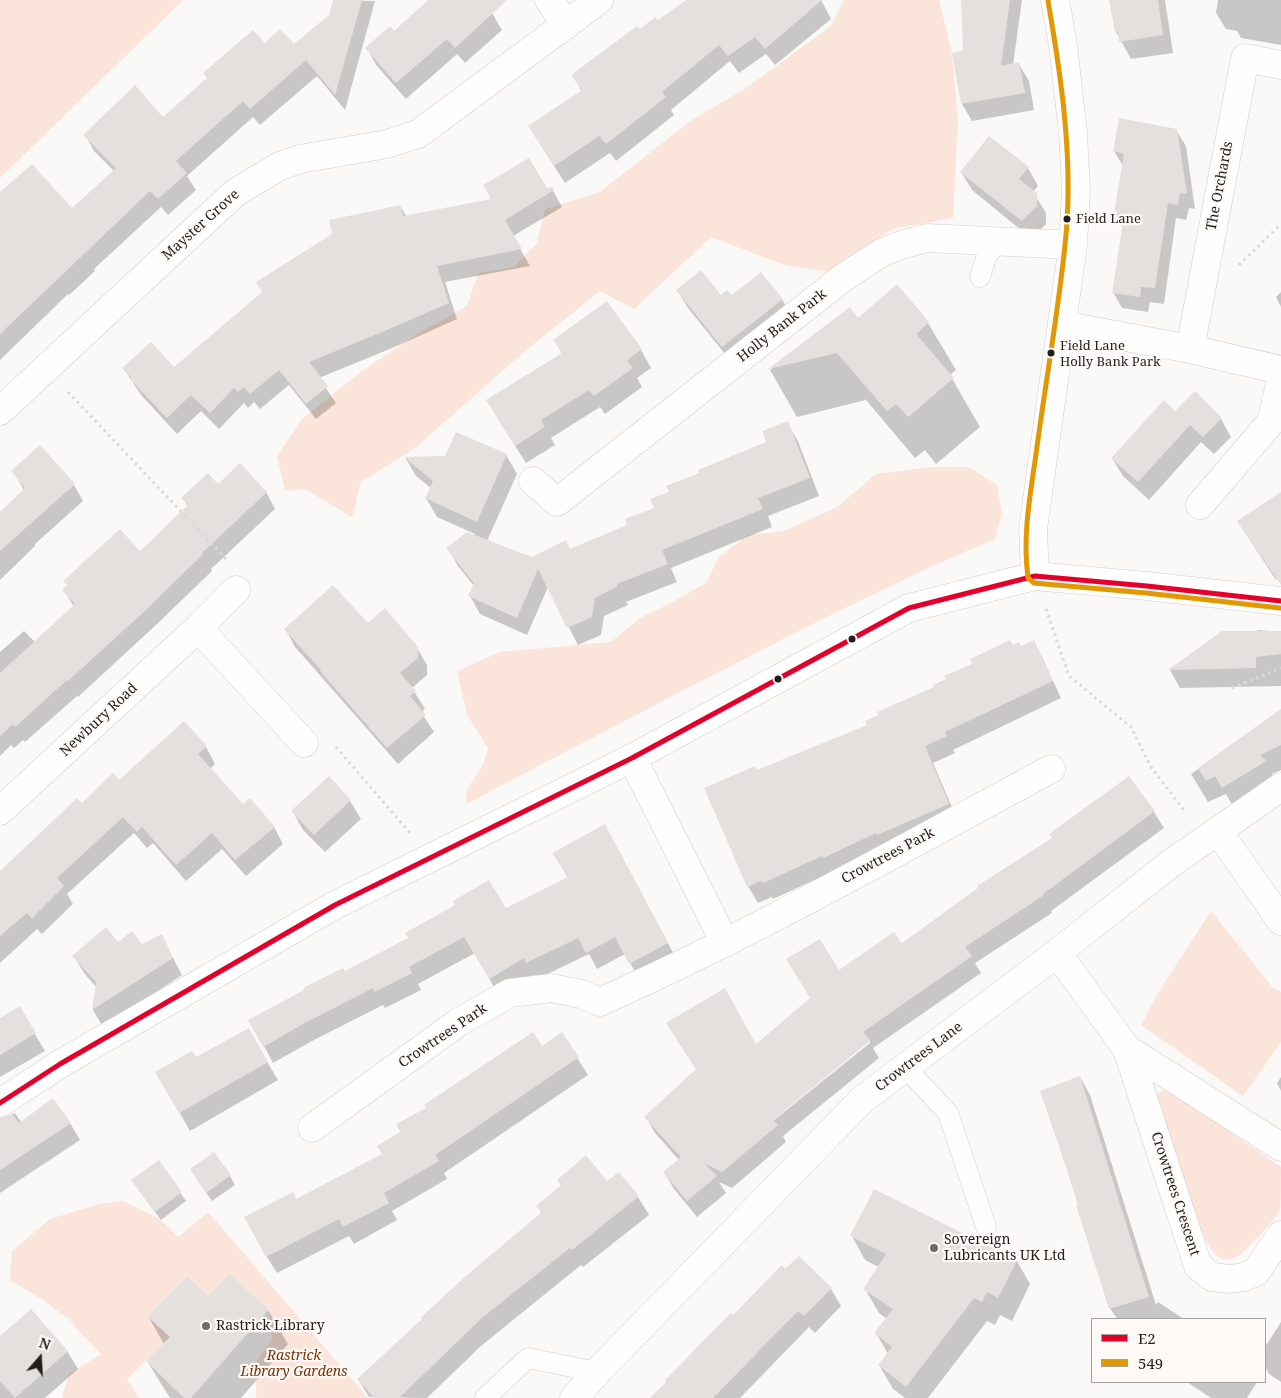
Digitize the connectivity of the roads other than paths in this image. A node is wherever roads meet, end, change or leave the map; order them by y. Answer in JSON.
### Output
{"nodes":[{"id":1,"x":549,"y":0,"type":"edge"},
{"id":2,"x":599,"y":0,"type":"edge"},
{"id":3,"x":1055,"y":0,"type":"edge"},
{"id":4,"x":566,"y":25,"type":"junction"},
{"id":5,"x":1281,"y":65,"type":"edge"},
{"id":6,"x":1000,"y":241,"type":"junction"},
{"id":7,"x":1073,"y":245,"type":"junction"},
{"id":8,"x":980,"y":277,"type":"dead end"},
{"id":9,"x":1062,"y":325,"type":"junction"},
{"id":10,"x":1190,"y":349,"type":"junction"},
{"id":11,"x":1281,"y":370,"type":"edge"},
{"id":12,"x":1281,"y":380,"type":"edge"},
{"id":13,"x":0,"y":411,"type":"edge"},
{"id":14,"x":533,"y":481,"type":"dead end"},
{"id":15,"x":1200,"y":505,"type":"dead end"},
{"id":16,"x":1035,"y":576,"type":"junction"},
{"id":17,"x":236,"y":590,"type":"road end"},
{"id":18,"x":1281,"y":601,"type":"edge"},
{"id":19,"x":198,"y":628,"type":"junction"},
{"id":20,"x":304,"y":743,"type":"dead end"},
{"id":21,"x":632,"y":758,"type":"junction"},
{"id":22,"x":1051,"y":769,"type":"dead end"},
{"id":23,"x":1281,"y":788,"type":"edge"},
{"id":24,"x":0,"y":811,"type":"edge"},
{"id":25,"x":1212,"y":835,"type":"junction"},
{"id":26,"x":1281,"y":921,"type":"edge"},
{"id":27,"x":725,"y":943,"type":"junction"},
{"id":28,"x":1057,"y":953,"type":"junction"},
{"id":29,"x":1127,"y":1049,"type":"junction"},
{"id":30,"x":906,"y":1067,"type":"junction"},
{"id":31,"x":0,"y":1104,"type":"edge"},
{"id":32,"x":312,"y":1128,"type":"dead end"},
{"id":33,"x":1281,"y":1147,"type":"edge"},
{"id":34,"x":986,"y":1227,"type":"dead end"},
{"id":35,"x":1281,"y":1235,"type":"edge"},
{"id":36,"x":597,"y":1372,"type":"junction"},
{"id":37,"x":485,"y":1398,"type":"edge"},
{"id":38,"x":574,"y":1398,"type":"edge"}],
"edges":[{"from":1,"to":4,"type":"street"},
{"from":2,"to":4,"type":"street","name":"Mayster Grove"},
{"from":3,"to":7,"type":"street"},
{"from":4,"to":13,"type":"street","name":"Mayster Grove"},
{"from":5,"to":10,"type":"street","name":"The Orchards"},
{"from":6,"to":7,"type":"street","name":"Holly Bank Park"},
{"from":6,"to":8,"type":"lane"},
{"from":6,"to":14,"type":"street","name":"Holly Bank Park"},
{"from":7,"to":9,"type":"street"},
{"from":9,"to":10,"type":"street"},
{"from":9,"to":16,"type":"street"},
{"from":10,"to":11,"type":"street"},
{"from":12,"to":15,"type":"street"},
{"from":16,"to":18,"type":"street"},
{"from":16,"to":21,"type":"street"},
{"from":17,"to":19,"type":"street","name":"Newbury Road"},
{"from":19,"to":20,"type":"street"},
{"from":19,"to":24,"type":"street","name":"Newbury Road"},
{"from":21,"to":27,"type":"street"},
{"from":21,"to":31,"type":"street"},
{"from":22,"to":27,"type":"street","name":"Crowtrees Park"},
{"from":23,"to":25,"type":"street","name":"Crowtrees Lane"},
{"from":25,"to":26,"type":"street"},
{"from":25,"to":28,"type":"street","name":"Crowtrees Lane"},
{"from":27,"to":32,"type":"street","name":"Crowtrees Park"},
{"from":28,"to":29,"type":"street","name":"Crowtrees Crescent"},
{"from":28,"to":30,"type":"street","name":"Crowtrees Lane"},
{"from":29,"to":33,"type":"street","name":"Crowtrees Crescent"},
{"from":29,"to":35,"type":"street","name":"Crowtrees Crescent"},
{"from":30,"to":34,"type":"lane"},
{"from":30,"to":36,"type":"street","name":"Crowtrees Lane"},
{"from":36,"to":37,"type":"lane"},
{"from":36,"to":38,"type":"street","name":"Crowtrees Lane"}]}
